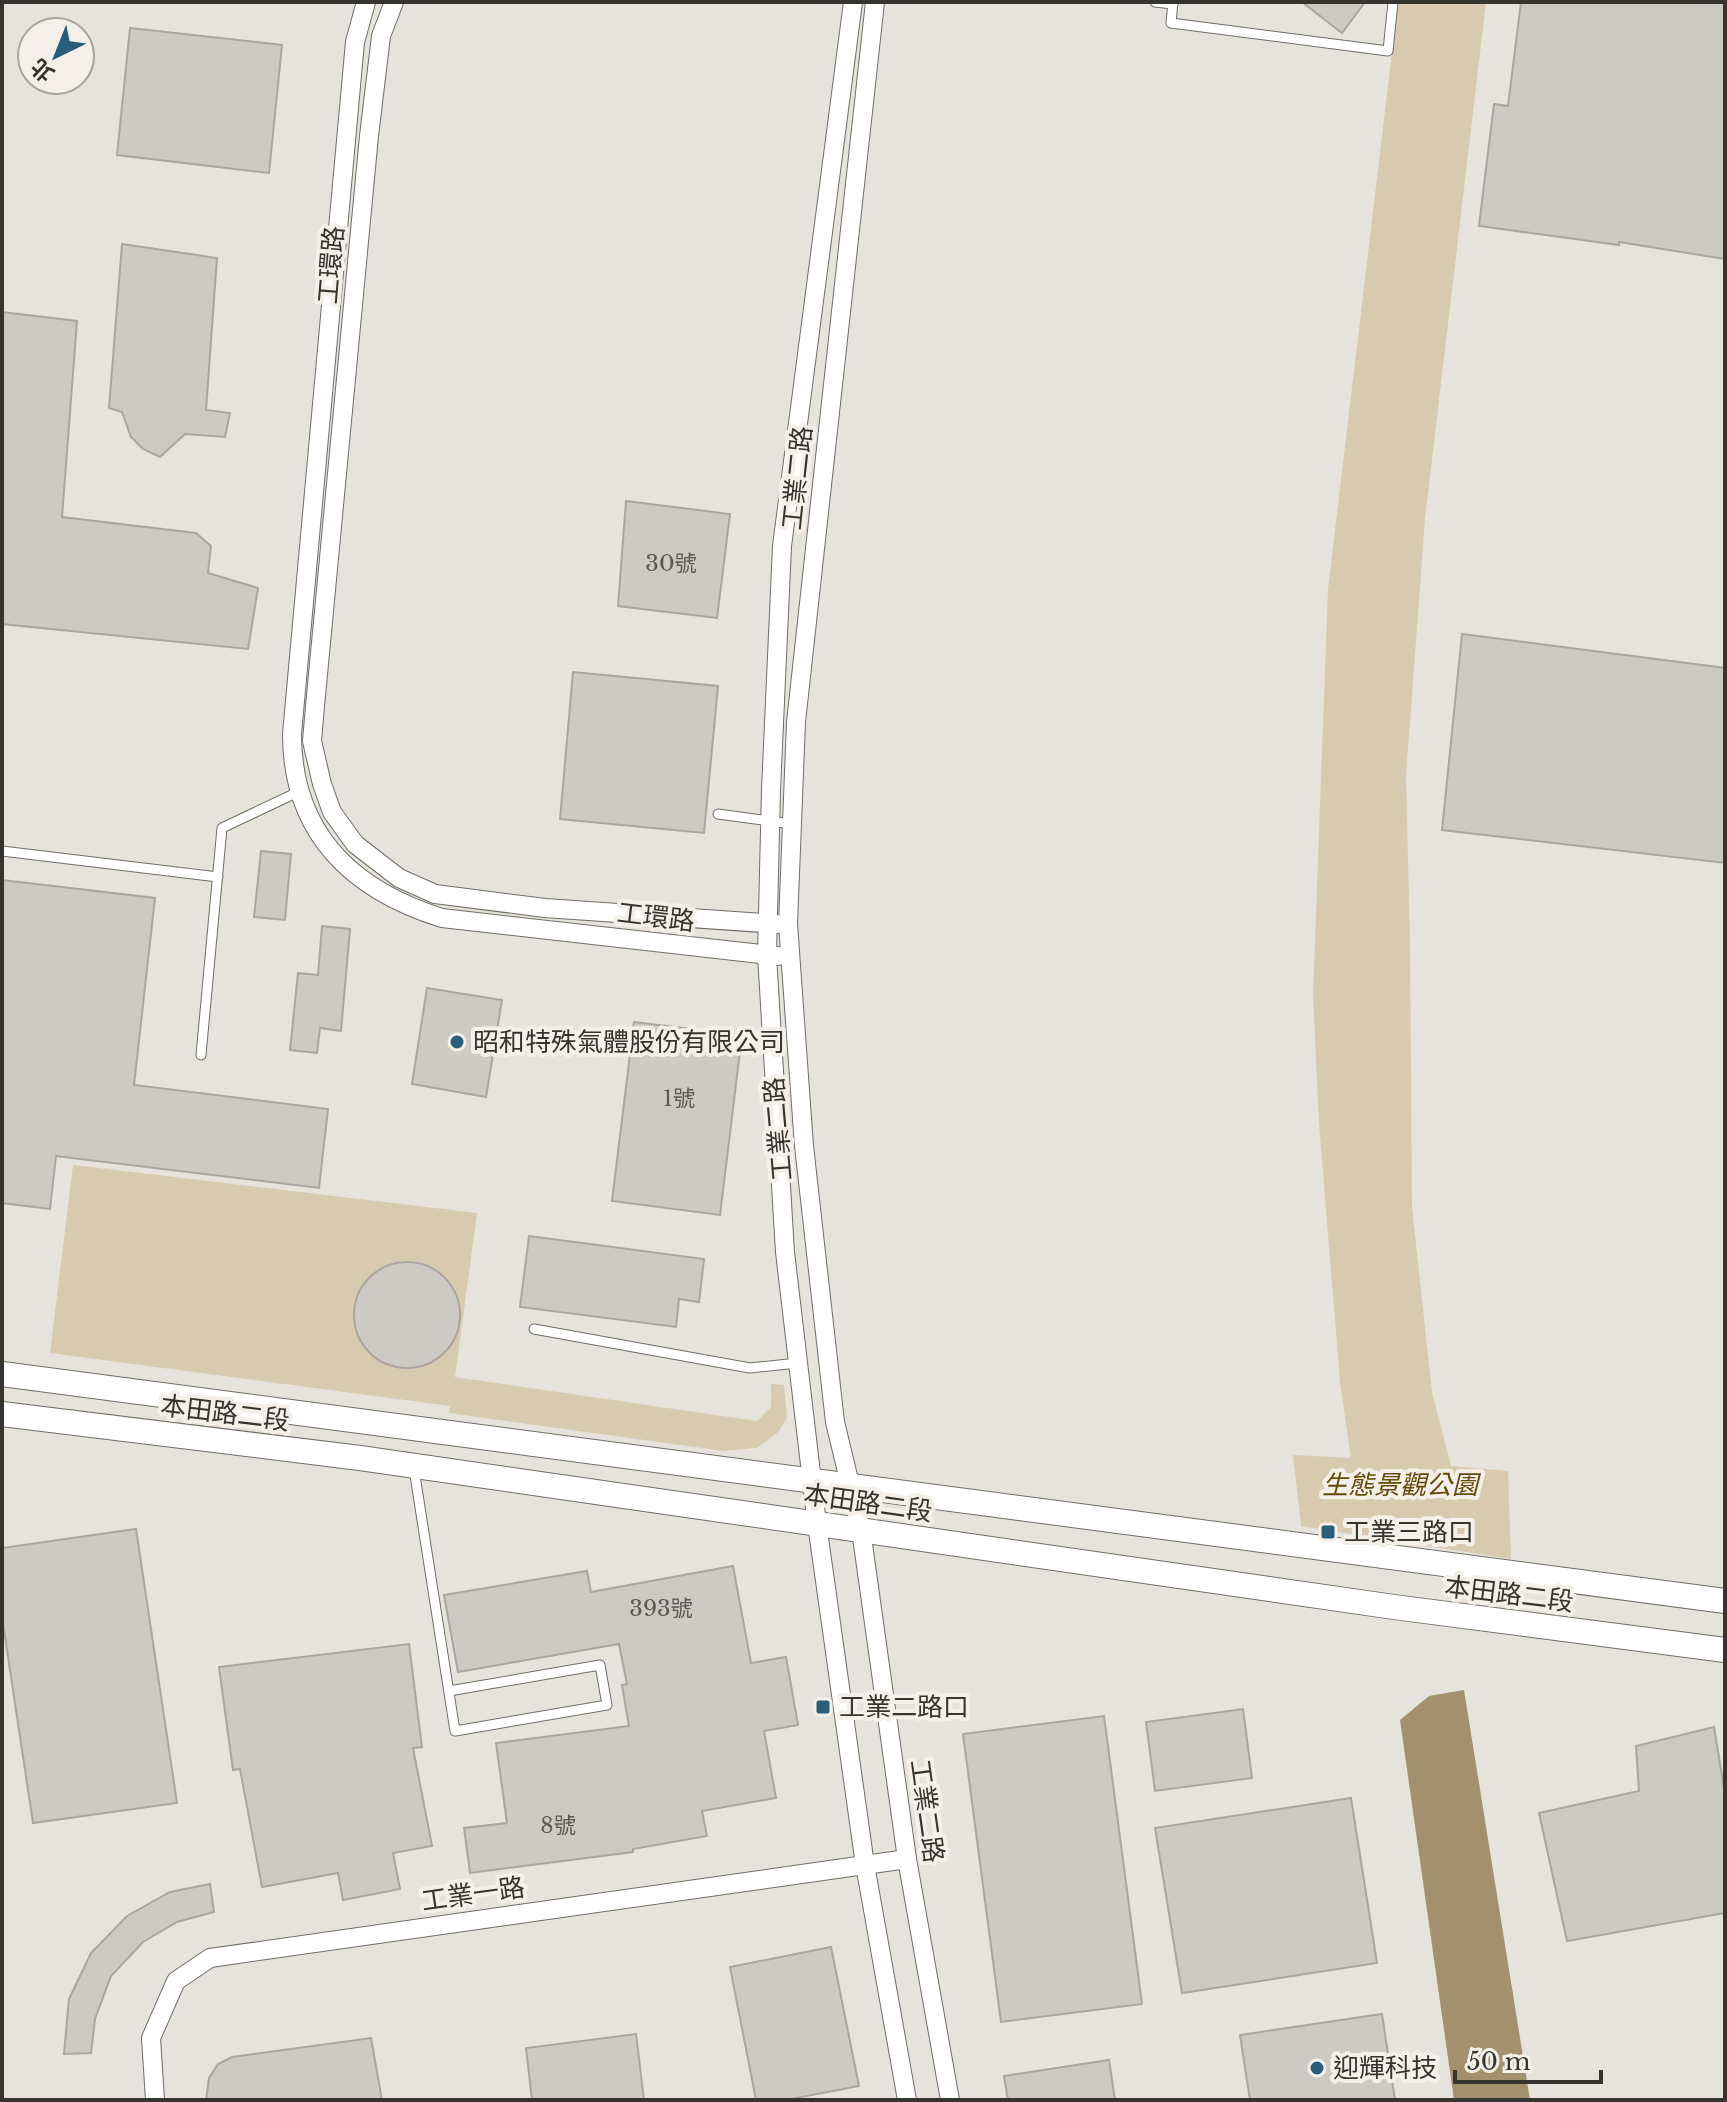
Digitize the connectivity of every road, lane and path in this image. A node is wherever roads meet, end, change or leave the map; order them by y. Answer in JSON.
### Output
{"nodes":[{"id":1,"x":366,"y":2,"type":"edge"},
{"id":2,"x":394,"y":2,"type":"edge"},
{"id":3,"x":853,"y":2,"type":"edge"},
{"id":4,"x":875,"y":2,"type":"edge"},
{"id":5,"x":1155,"y":2,"type":"edge"},
{"id":6,"x":1393,"y":2,"type":"edge"},
{"id":7,"x":1173,"y":3,"type":"edge"},
{"id":8,"x":357,"y":33,"type":"junction"},
{"id":9,"x":381,"y":39,"type":"junction"},
{"id":10,"x":842,"y":91,"type":"junction"},
{"id":11,"x":865,"y":96,"type":"junction"},
{"id":12,"x":341,"y":187,"type":"junction"},
{"id":13,"x":364,"y":188,"type":"junction"},
{"id":14,"x":826,"y":214,"type":"junction"},
{"id":15,"x":851,"y":218,"type":"junction"},
{"id":16,"x":812,"y":321,"type":"junction"},
{"id":17,"x":840,"y":326,"type":"junction"},
{"id":18,"x":327,"y":346,"type":"junction"},
{"id":19,"x":349,"y":347,"type":"junction"},
{"id":20,"x":319,"y":441,"type":"junction"},
{"id":21,"x":340,"y":444,"type":"junction"},
{"id":22,"x":791,"y":482,"type":"junction"},
{"id":23,"x":822,"y":488,"type":"junction"},
{"id":24,"x":310,"y":529,"type":"junction"},
{"id":25,"x":332,"y":530,"type":"junction"},
{"id":26,"x":322,"y":784,"type":"junction"},
{"id":27,"x":298,"y":792,"type":"junction"},
{"id":28,"x":718,"y":814,"type":"dead end"},
{"id":29,"x":770,"y":822,"type":"junction"},
{"id":30,"x":792,"y":824,"type":"junction"},
{"id":31,"x":2,"y":851,"type":"edge"},
{"id":32,"x":218,"y":877,"type":"junction"},
{"id":33,"x":518,"y":904,"type":"junction"},
{"id":34,"x":767,"y":924,"type":"junction"},
{"id":35,"x":788,"y":924,"type":"junction"},
{"id":36,"x":515,"y":927,"type":"junction"},
{"id":37,"x":767,"y":955,"type":"junction"},
{"id":38,"x":790,"y":957,"type":"junction"},
{"id":39,"x":201,"y":1055,"type":"dead end"},
{"id":40,"x":779,"y":1153,"type":"junction"},
{"id":41,"x":805,"y":1153,"type":"junction"},
{"id":42,"x":534,"y":1329,"type":"dead end"},
{"id":43,"x":798,"y":1363,"type":"junction"},
{"id":44,"x":2,"y":1374,"type":"edge"},
{"id":45,"x":2,"y":1414,"type":"edge"},
{"id":46,"x":413,"y":1466,"type":"junction"},
{"id":47,"x":812,"y":1480,"type":"junction"},
{"id":48,"x":850,"y":1485,"type":"junction"},
{"id":49,"x":817,"y":1524,"type":"junction"},
{"id":50,"x":861,"y":1530,"type":"junction"},
{"id":51,"x":1725,"y":1601,"type":"edge"},
{"id":52,"x":1725,"y":1650,"type":"edge"},
{"id":53,"x":449,"y":1691,"type":"junction"},
{"id":54,"x":907,"y":1859,"type":"junction"},
{"id":55,"x":865,"y":1865,"type":"junction"},
{"id":56,"x":155,"y":2100,"type":"edge"},
{"id":57,"x":907,"y":2100,"type":"edge"},
{"id":58,"x":950,"y":2100,"type":"edge"}],
"edges":[{"from":1,"to":8,"type":"street","name":"工環路"},
{"from":2,"to":9,"type":"street","name":"工環路"},
{"from":3,"to":10,"type":"street","name":"工業二路"},
{"from":4,"to":11,"type":"street","name":"工業二路"},
{"from":5,"to":7,"type":"lane"},
{"from":6,"to":7,"type":"lane"},
{"from":8,"to":9,"type":"street"},
{"from":8,"to":12,"type":"street","name":"工環路"},
{"from":9,"to":13,"type":"street","name":"工環路"},
{"from":10,"to":11,"type":"street"},
{"from":10,"to":14,"type":"street","name":"工業二路"},
{"from":11,"to":15,"type":"street","name":"工業二路"},
{"from":12,"to":13,"type":"street"},
{"from":12,"to":18,"type":"street","name":"工環路"},
{"from":13,"to":19,"type":"street","name":"工環路"},
{"from":14,"to":15,"type":"street"},
{"from":14,"to":16,"type":"street","name":"工業二路"},
{"from":15,"to":17,"type":"street","name":"工業二路"},
{"from":16,"to":17,"type":"street"},
{"from":16,"to":22,"type":"street","name":"工業二路"},
{"from":17,"to":23,"type":"street","name":"工業二路"},
{"from":18,"to":19,"type":"street"},
{"from":18,"to":20,"type":"street","name":"工環路"},
{"from":19,"to":21,"type":"street","name":"工環路"},
{"from":20,"to":21,"type":"street"},
{"from":20,"to":24,"type":"street","name":"工環路"},
{"from":21,"to":25,"type":"street","name":"工環路"},
{"from":22,"to":23,"type":"street"},
{"from":22,"to":29,"type":"street","name":"工業二路"},
{"from":23,"to":30,"type":"street","name":"工業二路"},
{"from":24,"to":25,"type":"street"},
{"from":24,"to":27,"type":"street","name":"工環路"},
{"from":25,"to":26,"type":"street","name":"工環路"},
{"from":26,"to":27,"type":"street"},
{"from":26,"to":33,"type":"street","name":"工環路"},
{"from":27,"to":32,"type":"lane"},
{"from":27,"to":36,"type":"street","name":"工環路"},
{"from":28,"to":29,"type":"lane"},
{"from":29,"to":30,"type":"lane"},
{"from":29,"to":34,"type":"street","name":"工業二路"},
{"from":30,"to":35,"type":"street","name":"工業二路"},
{"from":31,"to":32,"type":"lane"},
{"from":32,"to":39,"type":"lane"},
{"from":33,"to":34,"type":"street","name":"工環路"},
{"from":33,"to":36,"type":"street"},
{"from":34,"to":35,"type":"street","name":"工環路"},
{"from":34,"to":37,"type":"street","name":"工業二路"},
{"from":35,"to":38,"type":"street","name":"工業二路"},
{"from":36,"to":37,"type":"street","name":"工環路"},
{"from":37,"to":38,"type":"street","name":"工環路"},
{"from":37,"to":40,"type":"street","name":"工業二路"},
{"from":38,"to":41,"type":"street","name":"工業二路"},
{"from":40,"to":41,"type":"street"},
{"from":40,"to":43,"type":"street","name":"工業二路"},
{"from":41,"to":48,"type":"street","name":"工業二路"},
{"from":42,"to":43,"type":"lane"},
{"from":43,"to":47,"type":"street","name":"工業二路"},
{"from":44,"to":47,"type":"street","name":"本田路二段"},
{"from":45,"to":46,"type":"street","name":"本田路二段"},
{"from":46,"to":49,"type":"street","name":"本田路二段"},
{"from":46,"to":53,"type":"lane"},
{"from":47,"to":48,"type":"street","name":"本田路二段"},
{"from":47,"to":49,"type":"street","name":"工業二路"},
{"from":48,"to":50,"type":"street","name":"工業二路"},
{"from":48,"to":51,"type":"street","name":"本田路二段"},
{"from":49,"to":50,"type":"street","name":"本田路二段"},
{"from":49,"to":55,"type":"street","name":"工業二路"},
{"from":50,"to":52,"type":"street","name":"本田路二段"},
{"from":50,"to":54,"type":"street","name":"工業二路"},
{"from":53,"to":53,"type":"lane"},
{"from":54,"to":55,"type":"street","name":"工業一路"},
{"from":54,"to":58,"type":"street","name":"工業二路"},
{"from":55,"to":56,"type":"street","name":"工業一路"},
{"from":55,"to":57,"type":"street","name":"工業二路"}]}
